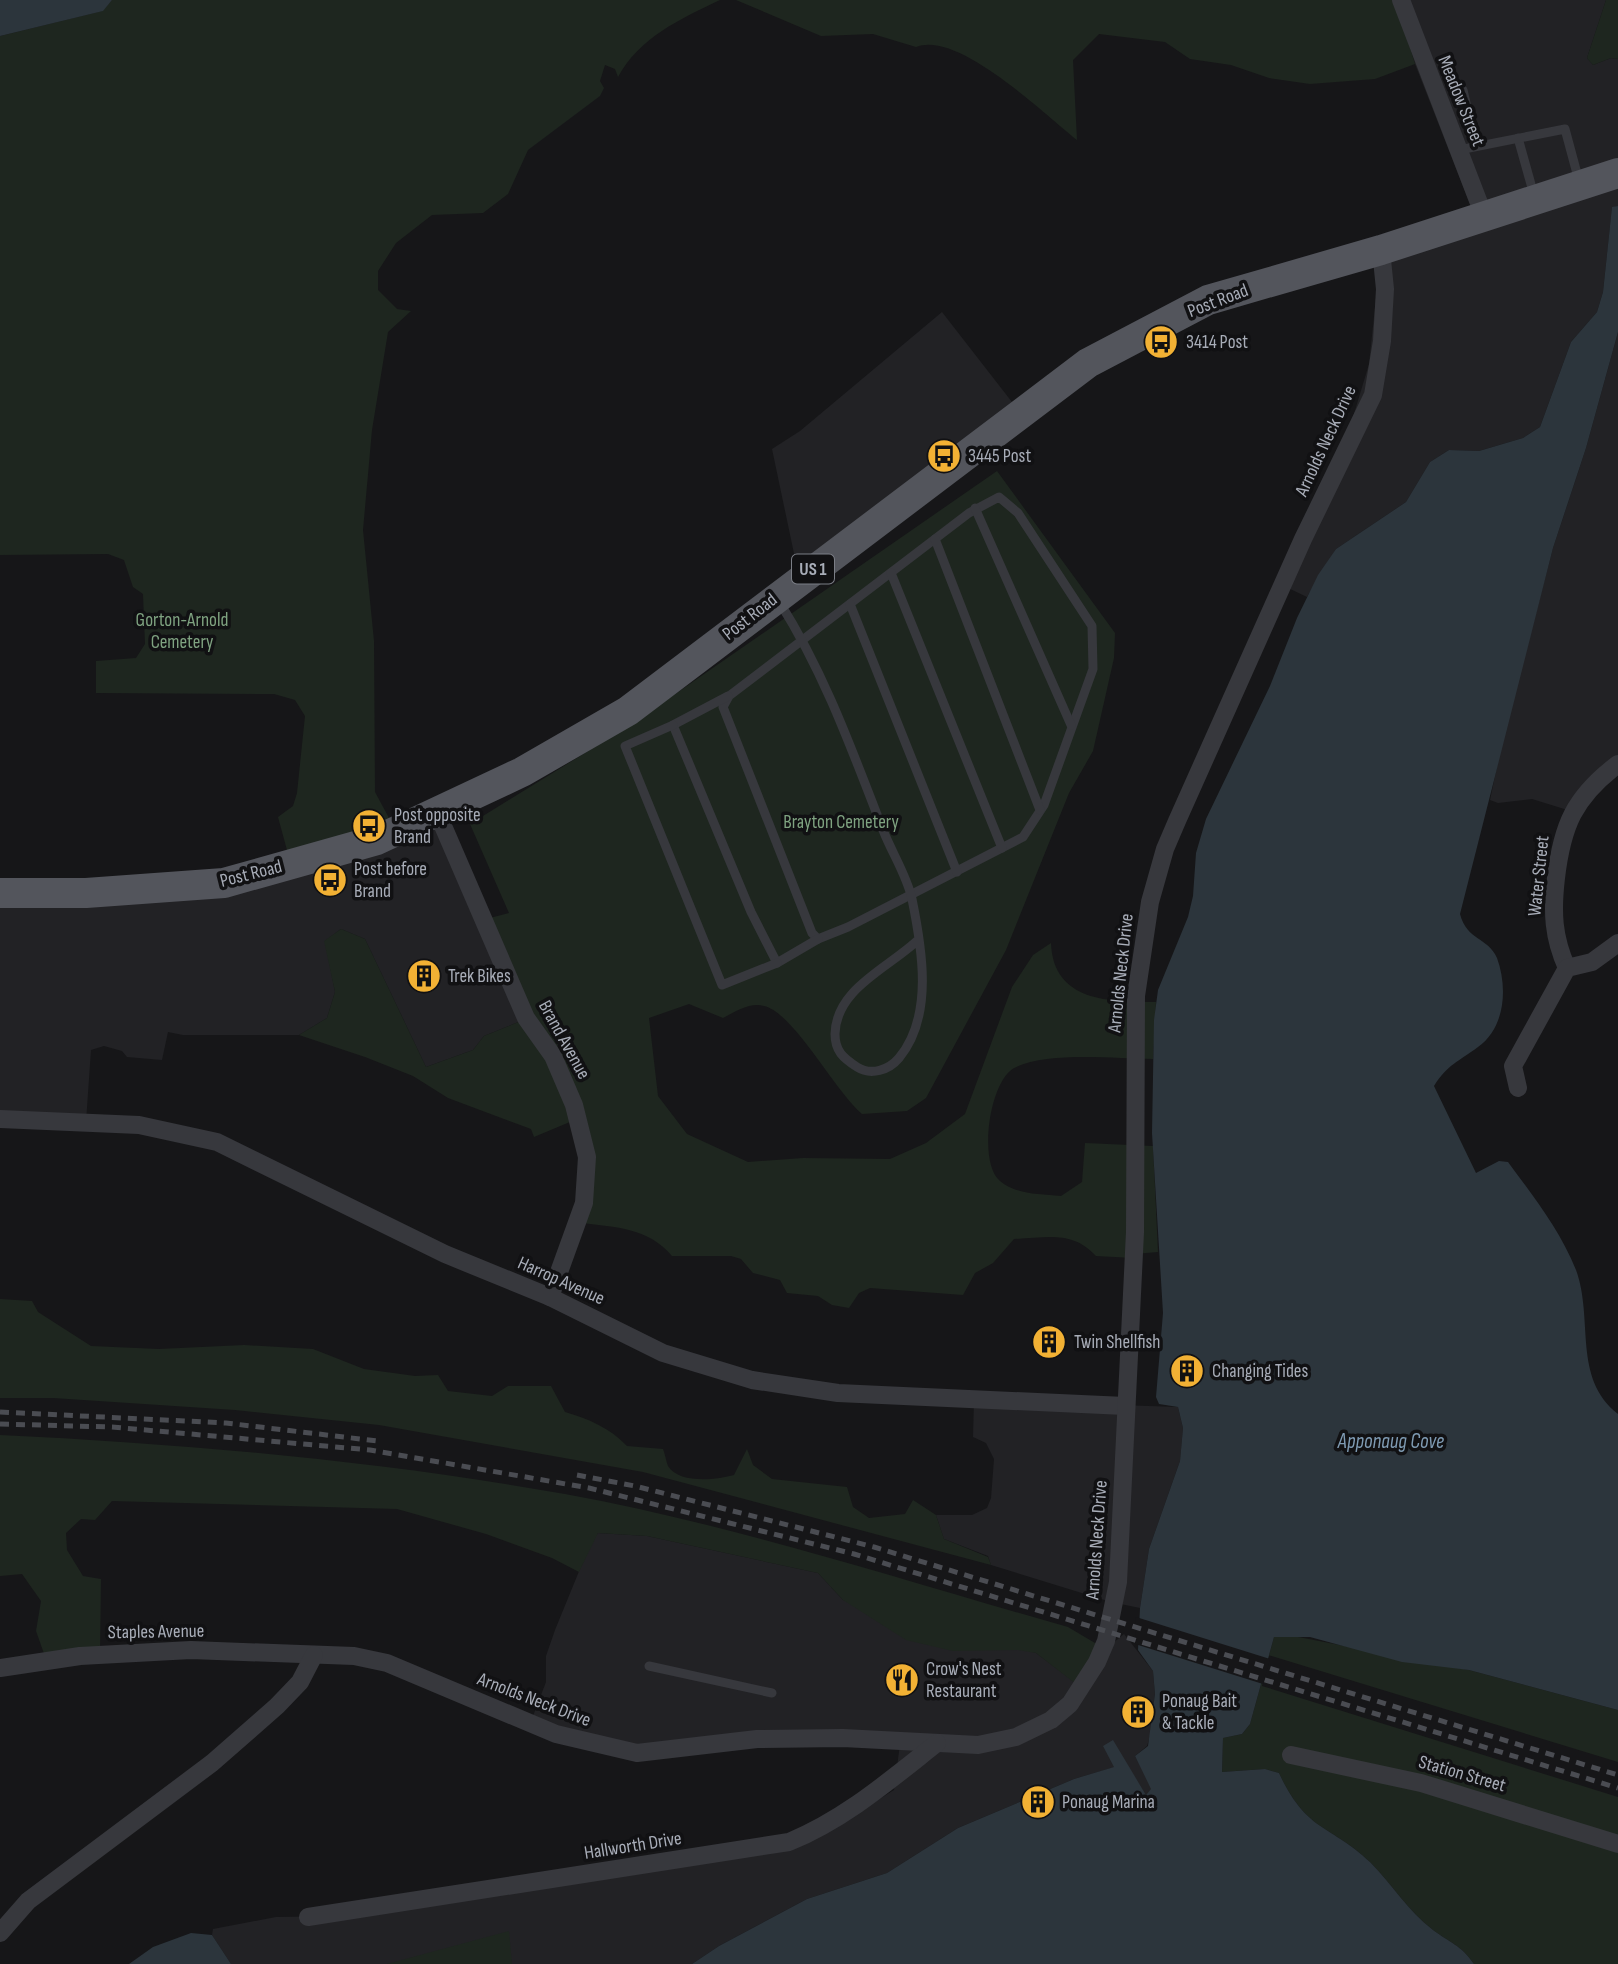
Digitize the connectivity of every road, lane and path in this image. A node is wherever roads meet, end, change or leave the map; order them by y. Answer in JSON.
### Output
{"nodes":[{"id":1,"x":1401,"y":0,"type":"edge"},
{"id":2,"x":1463,"y":90,"type":"dead end"},
{"id":3,"x":1518,"y":138,"type":"junction"},
{"id":4,"x":1467,"y":148,"type":"junction"},
{"id":5,"x":1614,"y":174,"type":"edge"},
{"id":6,"x":1580,"y":185,"type":"junction"},
{"id":7,"x":1535,"y":200,"type":"junction"},
{"id":8,"x":1483,"y":216,"type":"junction"},
{"id":9,"x":1381,"y":250,"type":"junction"},
{"id":10,"x":975,"y":508,"type":"junction"},
{"id":11,"x":935,"y":539,"type":"junction"},
{"id":12,"x":891,"y":573,"type":"junction"},
{"id":13,"x":776,"y":597,"type":"junction"},
{"id":14,"x":850,"y":604,"type":"junction"},
{"id":15,"x":803,"y":640,"type":"junction"},
{"id":16,"x":729,"y":696,"type":"junction"},
{"id":17,"x":673,"y":725,"type":"junction"},
{"id":18,"x":1071,"y":725,"type":"junction"},
{"id":19,"x":1618,"y":764,"type":"edge"},
{"id":20,"x":1041,"y":810,"type":"junction"},
{"id":21,"x":437,"y":812,"type":"junction"},
{"id":22,"x":1002,"y":848,"type":"junction"},
{"id":23,"x":957,"y":872,"type":"junction"},
{"id":24,"x":0,"y":893,"type":"edge"},
{"id":25,"x":911,"y":895,"type":"junction"},
{"id":26,"x":818,"y":939,"type":"junction"},
{"id":27,"x":919,"y":939,"type":"junction"},
{"id":28,"x":1618,"y":943,"type":"edge"},
{"id":29,"x":777,"y":962,"type":"junction"},
{"id":30,"x":1567,"y":968,"type":"junction"},
{"id":31,"x":1518,"y":1088,"type":"dead end"},
{"id":32,"x":0,"y":1119,"type":"edge"},
{"id":33,"x":550,"y":1297,"type":"junction"},
{"id":34,"x":1125,"y":1406,"type":"junction"},
{"id":35,"x":313,"y":1655,"type":"junction"},
{"id":36,"x":649,"y":1666,"type":"dead end"},
{"id":37,"x":0,"y":1668,"type":"edge"},
{"id":38,"x":772,"y":1693,"type":"dead end"},
{"id":39,"x":937,"y":1743,"type":"junction"},
{"id":40,"x":1291,"y":1755,"type":"dead end"},
{"id":41,"x":1618,"y":1844,"type":"edge"},
{"id":42,"x":308,"y":1917,"type":"dead end"},
{"id":43,"x":0,"y":1933,"type":"edge"}],
"edges":[{"from":1,"to":4,"type":"street","name":"Meadow Street"},
{"from":2,"to":4,"type":"lane"},
{"from":3,"to":4,"type":"lane"},
{"from":3,"to":6,"type":"lane"},
{"from":3,"to":7,"type":"lane"},
{"from":4,"to":8,"type":"street","name":"Meadow Street"},
{"from":5,"to":6,"type":"main road","name":"Post Road","number":"US 1"},
{"from":6,"to":7,"type":"main road","name":"Post Road","number":"US 1"},
{"from":7,"to":8,"type":"main road","name":"Post Road","number":"US 1"},
{"from":8,"to":9,"type":"main road","name":"Post Road","number":"US 1"},
{"from":9,"to":13,"type":"main road","name":"Post Road","number":"US 1"},
{"from":9,"to":34,"type":"street","name":"Arnolds Neck Drive"},
{"from":10,"to":11,"type":"lane"},
{"from":10,"to":18,"type":"lane"},
{"from":10,"to":18,"type":"lane"},
{"from":11,"to":12,"type":"lane"},
{"from":11,"to":20,"type":"lane"},
{"from":12,"to":14,"type":"lane"},
{"from":12,"to":22,"type":"lane"},
{"from":13,"to":15,"type":"lane"},
{"from":13,"to":21,"type":"main road","name":"Post Road","number":"US 1"},
{"from":14,"to":15,"type":"lane"},
{"from":14,"to":23,"type":"lane"},
{"from":15,"to":16,"type":"lane"},
{"from":15,"to":25,"type":"lane"},
{"from":16,"to":17,"type":"lane"},
{"from":16,"to":26,"type":"lane"},
{"from":17,"to":29,"type":"lane"},
{"from":17,"to":29,"type":"lane"},
{"from":18,"to":20,"type":"lane"},
{"from":19,"to":30,"type":"street","name":"Water Street"},
{"from":20,"to":22,"type":"lane"},
{"from":21,"to":24,"type":"main road","name":"Post Road","number":"US 1"},
{"from":21,"to":33,"type":"street","name":"Brand Avenue"},
{"from":22,"to":23,"type":"lane"},
{"from":23,"to":25,"type":"lane"},
{"from":25,"to":26,"type":"lane"},
{"from":25,"to":27,"type":"lane"},
{"from":26,"to":29,"type":"lane"},
{"from":27,"to":27,"type":"lane"},
{"from":28,"to":30,"type":"street"},
{"from":30,"to":31,"type":"street"},
{"from":32,"to":33,"type":"street","name":"Harrop Avenue"},
{"from":33,"to":34,"type":"street","name":"Harrop Avenue"},
{"from":34,"to":39,"type":"street","name":"Arnolds Neck Drive"},
{"from":35,"to":37,"type":"street","name":"Staples Avenue"},
{"from":35,"to":39,"type":"street","name":"Arnolds Neck Drive"},
{"from":35,"to":43,"type":"street"},
{"from":36,"to":38,"type":"lane"},
{"from":39,"to":42,"type":"street","name":"Hallworth Drive"},
{"from":40,"to":41,"type":"street","name":"Station Street"}]}
